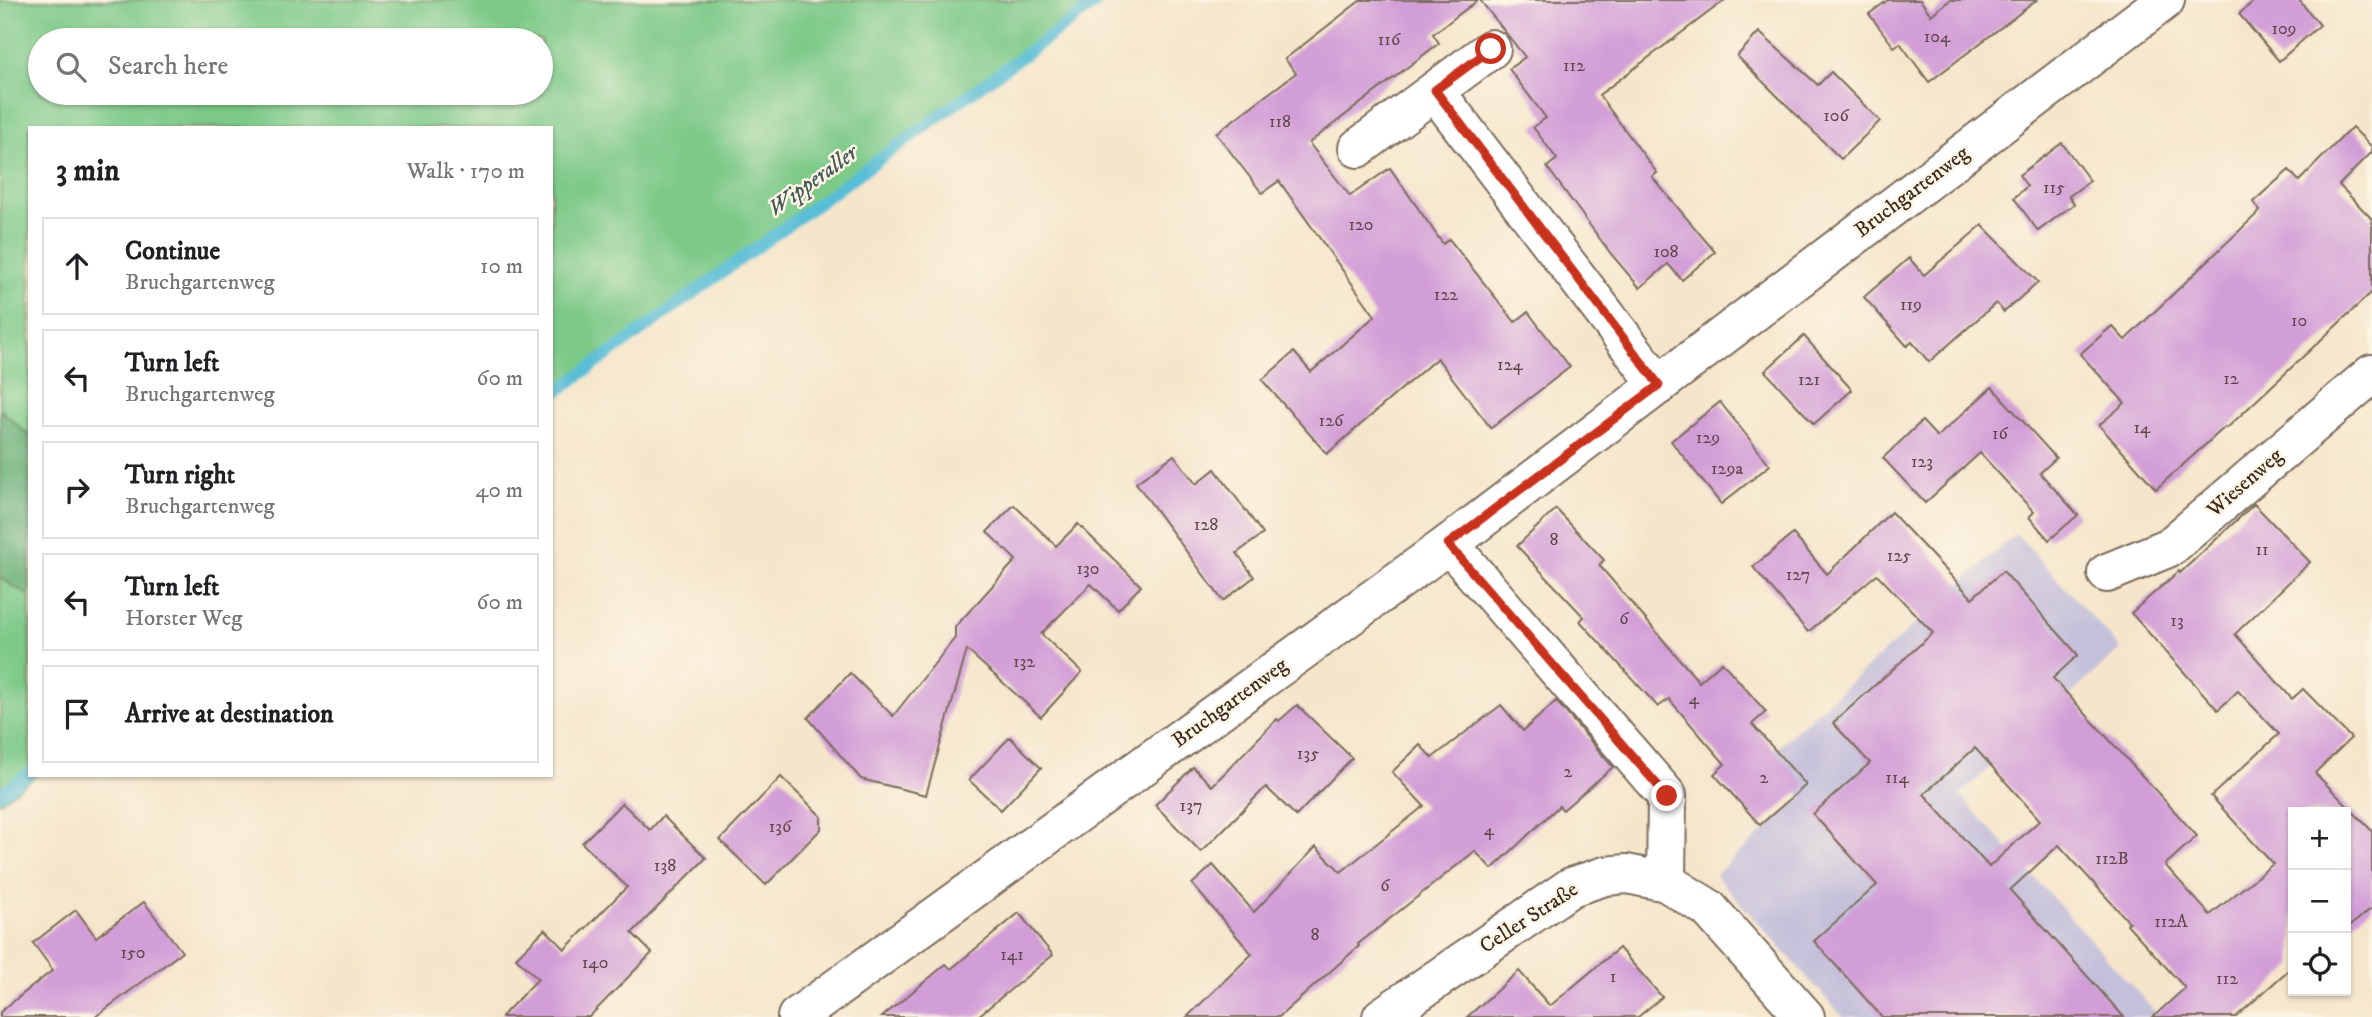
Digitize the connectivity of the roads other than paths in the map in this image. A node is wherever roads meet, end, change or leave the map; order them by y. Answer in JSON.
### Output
{"nodes":[{"id":1,"x":2165,"y":0,"type":"edge"},
{"id":2,"x":1491,"y":49,"type":"dead end"},
{"id":3,"x":1435,"y":90,"type":"junction"},
{"id":4,"x":1358,"y":148,"type":"dead end"},
{"id":5,"x":2372,"y":374,"type":"edge"},
{"id":6,"x":1659,"y":385,"type":"junction"},
{"id":7,"x":1448,"y":544,"type":"junction"},
{"id":8,"x":2107,"y":573,"type":"dead end"},
{"id":9,"x":1666,"y":882,"type":"junction"},
{"id":10,"x":797,"y":1017,"type":"edge"},
{"id":11,"x":1382,"y":1017,"type":"edge"},
{"id":12,"x":1805,"y":1017,"type":"edge"}],
"edges":[{"from":1,"to":6,"type":"street","name":"Bruchgartenweg"},
{"from":2,"to":3,"type":"street"},
{"from":3,"to":4,"type":"street"},
{"from":3,"to":6,"type":"street"},
{"from":5,"to":8,"type":"street","name":"Wiesenweg"},
{"from":6,"to":7,"type":"street","name":"Bruchgartenweg"},
{"from":7,"to":9,"type":"street"},
{"from":7,"to":10,"type":"street","name":"Bruchgartenweg"},
{"from":9,"to":11,"type":"street","name":"Celler Straße"},
{"from":9,"to":12,"type":"street","name":"Celler Straße"}]}
